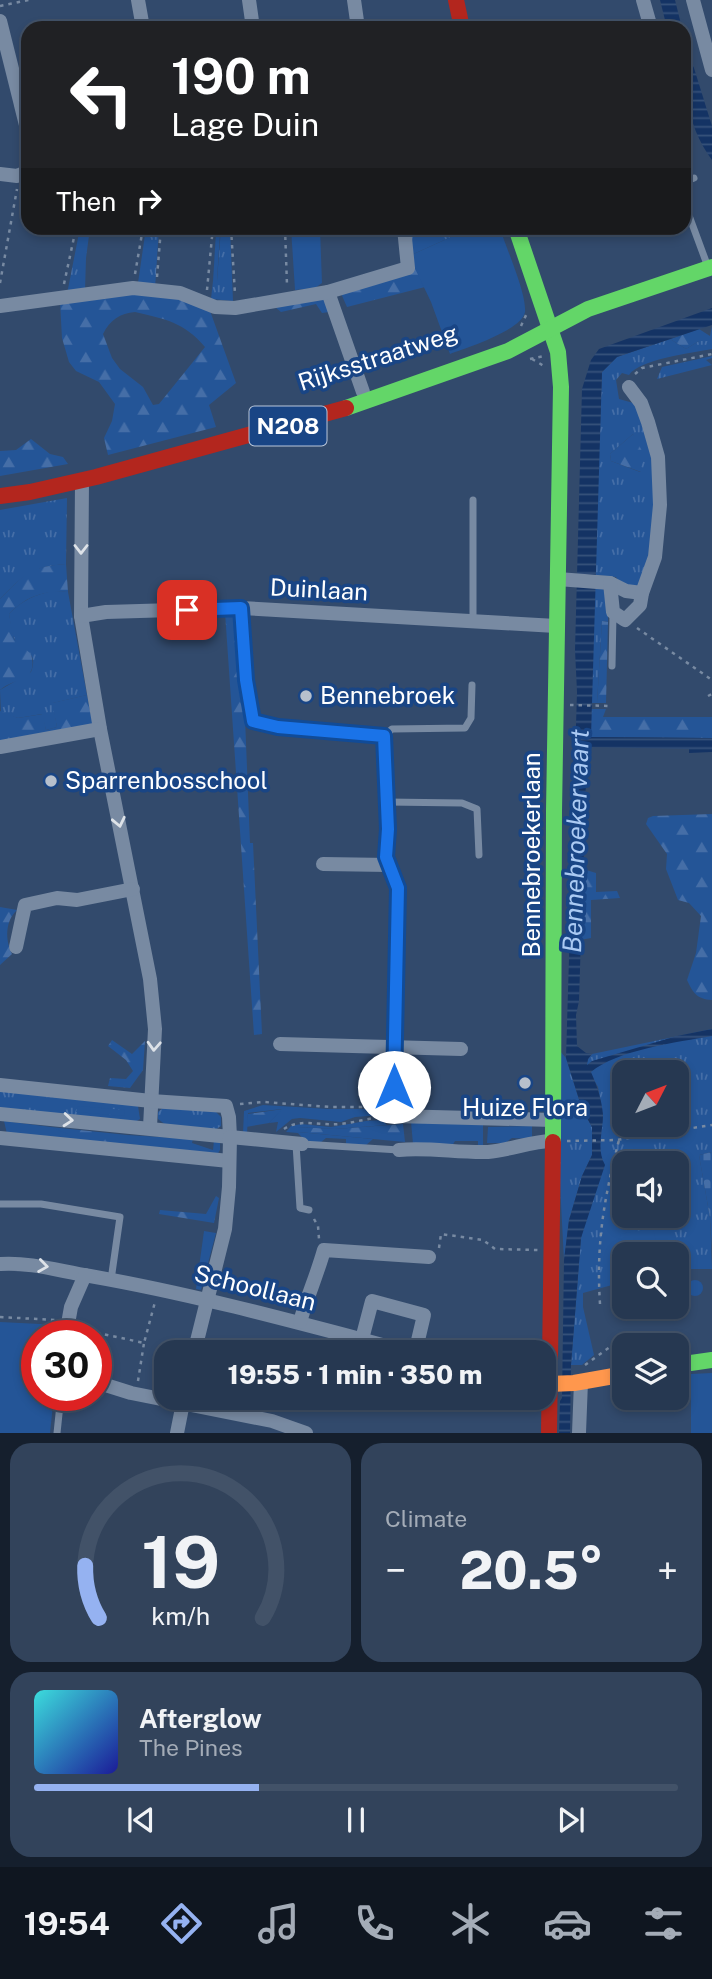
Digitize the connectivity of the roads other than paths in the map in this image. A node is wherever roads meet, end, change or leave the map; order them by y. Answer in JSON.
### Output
{"nodes":[{"id":1,"x":138,"y":0,"type":"edge"},
{"id":2,"x":249,"y":0,"type":"edge"},
{"id":3,"x":354,"y":0,"type":"edge"},
{"id":4,"x":456,"y":0,"type":"edge"},
{"id":5,"x":643,"y":0,"type":"edge"},
{"id":6,"x":693,"y":0,"type":"edge"},
{"id":7,"x":0,"y":21,"type":"edge"},
{"id":8,"x":142,"y":21,"type":"edge"},
{"id":9,"x":252,"y":21,"type":"edge"},
{"id":10,"x":357,"y":21,"type":"edge"},
{"id":11,"x":460,"y":21,"type":"edge"},
{"id":12,"x":649,"y":21,"type":"edge"},
{"id":13,"x":712,"y":71,"type":"edge"},
{"id":14,"x":21,"y":105,"type":"edge"},
{"id":15,"x":21,"y":173,"type":"edge"},
{"id":16,"x":0,"y":174,"type":"edge"},
{"id":17,"x":694,"y":178,"type":"dead end"},
{"id":18,"x":691,"y":179,"type":"edge"},
{"id":19,"x":691,"y":220,"type":"edge"},
{"id":20,"x":405,"y":235,"type":"edge"},
{"id":21,"x":518,"y":235,"type":"edge"},
{"id":22,"x":710,"y":268,"type":"edge"},
{"id":23,"x":328,"y":292,"type":"junction"},
{"id":24,"x":0,"y":306,"type":"edge"},
{"id":25,"x":550,"y":329,"type":"junction"},
{"id":26,"x":629,"y":387,"type":"road end"},
{"id":27,"x":363,"y":392,"type":"dead end"},
{"id":28,"x":82,"y":481,"type":"junction"},
{"id":29,"x":0,"y":496,"type":"edge"},
{"id":30,"x":473,"y":500,"type":"dead end"},
{"id":31,"x":558,"y":579,"type":"junction"},
{"id":32,"x":605,"y":582,"type":"junction"},
{"id":33,"x":642,"y":593,"type":"junction"},
{"id":34,"x":241,"y":608,"type":"junction"},
{"id":35,"x":81,"y":616,"type":"junction"},
{"id":36,"x":619,"y":616,"type":"junction"},
{"id":37,"x":473,"y":621,"type":"junction"},
{"id":38,"x":556,"y":626,"type":"junction"},
{"id":39,"x":612,"y":666,"type":"dead end"},
{"id":40,"x":472,"y":685,"type":"dead end"},
{"id":41,"x":100,"y":729,"type":"junction"},
{"id":42,"x":384,"y":736,"type":"junction"},
{"id":43,"x":0,"y":747,"type":"edge"},
{"id":44,"x":387,"y":802,"type":"junction"},
{"id":45,"x":480,"y":855,"type":"dead end"},
{"id":46,"x":323,"y":864,"type":"dead end"},
{"id":47,"x":389,"y":865,"type":"junction"},
{"id":48,"x":133,"y":890,"type":"junction"},
{"id":49,"x":16,"y":947,"type":"dead end"},
{"id":50,"x":280,"y":1044,"type":"dead end"},
{"id":51,"x":394,"y":1048,"type":"junction"},
{"id":52,"x":461,"y":1049,"type":"dead end"},
{"id":53,"x":0,"y":1085,"type":"edge"},
{"id":54,"x":151,"y":1101,"type":"junction"},
{"id":55,"x":0,"y":1114,"type":"edge"},
{"id":56,"x":553,"y":1120,"type":"junction"},
{"id":57,"x":150,"y":1128,"type":"junction"},
{"id":58,"x":230,"y":1137,"type":"junction"},
{"id":59,"x":0,"y":1139,"type":"edge"},
{"id":60,"x":553,"y":1141,"type":"junction"},
{"id":61,"x":293,"y":1144,"type":"junction"},
{"id":62,"x":399,"y":1150,"type":"joint"},
{"id":63,"x":229,"y":1161,"type":"junction"},
{"id":64,"x":0,"y":1203,"type":"edge"},
{"id":65,"x":309,"y":1210,"type":"road end"},
{"id":66,"x":429,"y":1256,"type":"road end"},
{"id":67,"x":0,"y":1264,"type":"edge"},
{"id":68,"x":85,"y":1275,"type":"junction"},
{"id":69,"x":111,"y":1280,"type":"junction"},
{"id":70,"x":206,"y":1300,"type":"junction"},
{"id":71,"x":72,"y":1320,"type":"edge"},
{"id":72,"x":300,"y":1322,"type":"junction"},
{"id":73,"x":362,"y":1339,"type":"junction"},
{"id":74,"x":197,"y":1340,"type":"edge"},
{"id":75,"x":366,"y":1340,"type":"edge"},
{"id":76,"x":417,"y":1340,"type":"edge"},
{"id":77,"x":712,"y":1360,"type":"edge"},
{"id":78,"x":689,"y":1363,"type":"edge"},
{"id":79,"x":612,"y":1375,"type":"edge"},
{"id":80,"x":564,"y":1381,"type":"edge"},
{"id":81,"x":112,"y":1387,"type":"edge"},
{"id":82,"x":154,"y":1397,"type":"edge"},
{"id":83,"x":182,"y":1410,"type":"edge"},
{"id":84,"x":224,"y":1410,"type":"edge"},
{"id":85,"x":59,"y":1411,"type":"edge"},
{"id":86,"x":57,"y":1433,"type":"edge"},
{"id":87,"x":177,"y":1433,"type":"edge"},
{"id":88,"x":304,"y":1433,"type":"edge"},
{"id":89,"x":549,"y":1433,"type":"edge"},
{"id":90,"x":579,"y":1433,"type":"edge"}],
"edges":[{"from":1,"to":8,"type":"street"},
{"from":2,"to":9,"type":"street"},
{"from":3,"to":10,"type":"street"},
{"from":4,"to":11,"type":"street"},
{"from":5,"to":12,"type":"street"},
{"from":6,"to":13,"type":"street"},
{"from":7,"to":14,"type":"street"},
{"from":15,"to":16,"type":"street"},
{"from":17,"to":18,"type":"lane"},
{"from":19,"to":22,"type":"lane"},
{"from":20,"to":23,"type":"street"},
{"from":21,"to":25,"type":"street","name":"Bennebroekerlaan"},
{"from":22,"to":25,"type":"street","name":"Rijksstraatweg","number":"N208"},
{"from":23,"to":24,"type":"street"},
{"from":23,"to":27,"type":"street"},
{"from":25,"to":28,"type":"street","name":"Rijksstraatweg","number":"N208"},
{"from":25,"to":31,"type":"street","name":"Bennebroekerlaan"},
{"from":26,"to":33,"type":"street"},
{"from":28,"to":29,"type":"street","name":"Rijksstraatweg","number":"N208"},
{"from":28,"to":35,"type":"street","one_way":true},
{"from":30,"to":37,"type":"lane"},
{"from":31,"to":32,"type":"street"},
{"from":31,"to":38,"type":"street","name":"Bennebroekerlaan"},
{"from":32,"to":33,"type":"street"},
{"from":32,"to":36,"type":"street"},
{"from":33,"to":36,"type":"street"},
{"from":34,"to":35,"type":"street","name":"Duinlaan"},
{"from":34,"to":37,"type":"street","name":"Duinlaan"},
{"from":34,"to":42,"type":"street"},
{"from":35,"to":41,"type":"street"},
{"from":36,"to":39,"type":"lane"},
{"from":37,"to":38,"type":"street","name":"Duinlaan"},
{"from":38,"to":56,"type":"street","name":"Bennebroekerlaan"},
{"from":40,"to":42,"type":"lane"},
{"from":41,"to":43,"type":"street"},
{"from":41,"to":48,"type":"street","one_way":true},
{"from":42,"to":44,"type":"street"},
{"from":44,"to":45,"type":"lane"},
{"from":44,"to":47,"type":"street"},
{"from":46,"to":47,"type":"street"},
{"from":47,"to":51,"type":"street"},
{"from":48,"to":49,"type":"street"},
{"from":48,"to":54,"type":"street","one_way":true},
{"from":50,"to":51,"type":"street"},
{"from":51,"to":52,"type":"street"},
{"from":51,"to":56,"type":"street"},
{"from":53,"to":54,"type":"street"},
{"from":54,"to":57,"type":"street"},
{"from":54,"to":58,"type":"street"},
{"from":55,"to":57,"type":"street","one_way":true},
{"from":56,"to":60,"type":"street","name":"Bennebroekerlaan"},
{"from":57,"to":58,"type":"street"},
{"from":58,"to":61,"type":"street"},
{"from":58,"to":63,"type":"street"},
{"from":59,"to":63,"type":"street"},
{"from":60,"to":62,"type":"street"},
{"from":60,"to":80,"type":"street","name":"Bennebroekerlaan"},
{"from":61,"to":62,"type":"lane"},
{"from":61,"to":65,"type":"lane"},
{"from":63,"to":70,"type":"street"},
{"from":64,"to":69,"type":"lane"},
{"from":66,"to":72,"type":"street"},
{"from":67,"to":68,"type":"street","name":"Schoollaan","one_way":true},
{"from":68,"to":69,"type":"street","name":"Schoollaan"},
{"from":68,"to":71,"type":"street"},
{"from":69,"to":70,"type":"street","name":"Schoollaan"},
{"from":70,"to":72,"type":"street","name":"Schoollaan"},
{"from":70,"to":74,"type":"street"},
{"from":72,"to":73,"type":"street","name":"Schoollaan"},
{"from":73,"to":75,"type":"street","name":"Schoollaan"},
{"from":73,"to":76,"type":"street"},
{"from":77,"to":78,"type":"street"},
{"from":79,"to":80,"type":"street"},
{"from":80,"to":89,"type":"street","name":"Bennebroekerlaan"},
{"from":80,"to":90,"type":"street"},
{"from":81,"to":82,"type":"street"},
{"from":83,"to":87,"type":"street"},
{"from":84,"to":88,"type":"street"},
{"from":85,"to":86,"type":"lane"}]}
